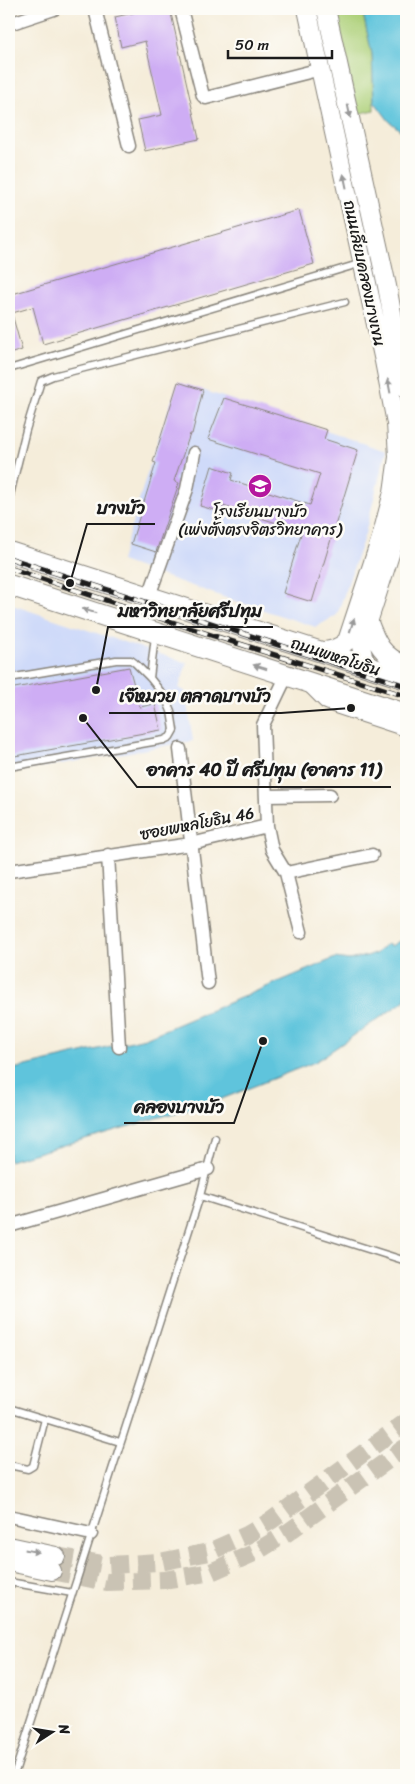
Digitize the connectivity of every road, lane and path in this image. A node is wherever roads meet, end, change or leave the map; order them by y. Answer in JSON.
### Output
{"nodes":[{"id":1,"x":54,"y":9,"type":"edge"},
{"id":2,"x":96,"y":9,"type":"edge"},
{"id":3,"x":182,"y":9,"type":"edge"},
{"id":4,"x":307,"y":9,"type":"edge"},
{"id":5,"x":326,"y":9,"type":"edge"},
{"id":6,"x":9,"y":24,"type":"edge"},
{"id":7,"x":321,"y":69,"type":"junction"},
{"id":8,"x":128,"y":146,"type":"dead end"},
{"id":9,"x":363,"y":263,"type":"junction"},
{"id":10,"x":345,"y":302,"type":"dead end"},
{"id":11,"x":9,"y":369,"type":"edge"},
{"id":12,"x":406,"y":388,"type":"edge"},
{"id":13,"x":194,"y":453,"type":"dead end"},
{"id":14,"x":406,"y":495,"type":"edge"},
{"id":15,"x":9,"y":499,"type":"edge"},
{"id":16,"x":393,"y":517,"type":"junction"},
{"id":17,"x":394,"y":540,"type":"edge"},
{"id":18,"x":9,"y":552,"type":"edge"},
{"id":19,"x":9,"y":585,"type":"edge"},
{"id":20,"x":149,"y":596,"type":"junction"},
{"id":21,"x":368,"y":620,"type":"junction"},
{"id":22,"x":156,"y":632,"type":"junction"},
{"id":23,"x":318,"y":651,"type":"junction"},
{"id":24,"x":406,"y":665,"type":"edge"},
{"id":25,"x":371,"y":668,"type":"junction"},
{"id":26,"x":287,"y":675,"type":"junction"},
{"id":27,"x":9,"y":678,"type":"edge"},
{"id":28,"x":150,"y":678,"type":"junction"},
{"id":29,"x":406,"y":679,"type":"edge"},
{"id":30,"x":310,"y":683,"type":"junction"},
{"id":31,"x":406,"y":714,"type":"edge"},
{"id":32,"x":406,"y":727,"type":"edge"},
{"id":33,"x":180,"y":749,"type":"dead end"},
{"id":34,"x":9,"y":767,"type":"edge"},
{"id":35,"x":330,"y":795,"type":"dead end"},
{"id":36,"x":266,"y":796,"type":"junction"},
{"id":37,"x":267,"y":826,"type":"junction"},
{"id":38,"x":191,"y":844,"type":"junction"},
{"id":39,"x":108,"y":855,"type":"junction"},
{"id":40,"x":372,"y":855,"type":"dead end"},
{"id":41,"x":9,"y":871,"type":"edge"},
{"id":42,"x":286,"y":873,"type":"junction"},
{"id":43,"x":301,"y":932,"type":"dead end"},
{"id":44,"x":208,"y":983,"type":"dead end"},
{"id":45,"x":119,"y":1047,"type":"dead end"},
{"id":46,"x":215,"y":1138,"type":"dead end"},
{"id":47,"x":208,"y":1169,"type":"junction"},
{"id":48,"x":200,"y":1196,"type":"junction"},
{"id":49,"x":9,"y":1226,"type":"edge"},
{"id":50,"x":406,"y":1261,"type":"edge"},
{"id":51,"x":9,"y":1408,"type":"edge"},
{"id":52,"x":45,"y":1419,"type":"junction"},
{"id":53,"x":120,"y":1442,"type":"junction"},
{"id":54,"x":9,"y":1465,"type":"edge"},
{"id":55,"x":9,"y":1516,"type":"edge"},
{"id":56,"x":91,"y":1534,"type":"junction"},
{"id":57,"x":9,"y":1546,"type":"edge"},
{"id":58,"x":9,"y":1562,"type":"edge"},
{"id":59,"x":9,"y":1582,"type":"edge"},
{"id":60,"x":72,"y":1593,"type":"junction"},
{"id":61,"x":14,"y":1775,"type":"edge"}],
"edges":[{"from":1,"to":6,"type":"street"},
{"from":2,"to":8,"type":"street"},
{"from":3,"to":7,"type":"street"},
{"from":4,"to":7,"type":"main road","name":"ถนนเลียบคลองบางเขน"},
{"from":5,"to":12,"type":"main road","name":"ถนนเลียบคลองบางเขน","one_way":true},
{"from":9,"to":7,"type":"main road","name":"ถนนเลียบคลองบางเขน","one_way":true},
{"from":9,"to":11,"type":"lane"},
{"from":16,"to":9,"type":"main road","name":"ถนนเลียบคลองบางเขน","one_way":true},
{"from":10,"to":15,"type":"lane"},
{"from":13,"to":20,"type":"street"},
{"from":14,"to":16,"type":"main road","name":"ถนนเลียบคลองบางเขน"},
{"from":16,"to":17,"type":"main road","name":"ถนนเลียบคลองบางเขน"},
{"from":17,"to":21,"type":"main road"},
{"from":23,"to":17,"type":"main road","one_way":true},
{"from":18,"to":20,"type":"main road","name":"ถนนพหลโยธิน"},
{"from":22,"to":19,"type":"main road","name":"ถนนพหลโยธิน","one_way":true},
{"from":20,"to":23,"type":"main road","name":"ถนนพหลโยธิน"},
{"from":21,"to":24,"type":"main road"},
{"from":21,"to":25,"type":"main road"},
{"from":26,"to":22,"type":"main road","name":"ถนนพหลโยธิน","one_way":true},
{"from":22,"to":28,"type":"lane"},
{"from":23,"to":25,"type":"main road","name":"ถนนพหลโยธิน"},
{"from":25,"to":29,"type":"main road","name":"ถนนพหลโยธิน"},
{"from":26,"to":30,"type":"main road","name":"ถนนพหลโยธิน"},
{"from":26,"to":36,"type":"street","name":"ซอยพหลโยธิน 46"},
{"from":27,"to":28,"type":"lane"},
{"from":28,"to":34,"type":"lane"},
{"from":30,"to":31,"type":"main road","name":"ถนนพหลโยธิน"},
{"from":30,"to":32,"type":"main road"},
{"from":33,"to":38,"type":"street"},
{"from":35,"to":36,"type":"street"},
{"from":36,"to":37,"type":"street","name":"ซอยพหลโยธิน 46"},
{"from":37,"to":38,"type":"street","name":"ซอยพหลโยธิน 46"},
{"from":37,"to":42,"type":"street"},
{"from":38,"to":39,"type":"street","name":"ซอยพหลโยธิน 46"},
{"from":38,"to":44,"type":"street"},
{"from":39,"to":41,"type":"street","name":"ซอยพหลโยธิน 46"},
{"from":39,"to":45,"type":"street"},
{"from":40,"to":42,"type":"street"},
{"from":42,"to":43,"type":"street"},
{"from":46,"to":47,"type":"lane"},
{"from":47,"to":48,"type":"lane"},
{"from":47,"to":49,"type":"street"},
{"from":48,"to":50,"type":"lane"},
{"from":48,"to":53,"type":"lane"},
{"from":51,"to":52,"type":"lane"},
{"from":52,"to":53,"type":"lane"},
{"from":52,"to":54,"type":"lane"},
{"from":53,"to":56,"type":"lane"},
{"from":55,"to":56,"type":"street"},
{"from":56,"to":60,"type":"lane"},
{"from":57,"to":58,"type":"main road","one_way":true},
{"from":59,"to":60,"type":"lane"},
{"from":60,"to":61,"type":"lane"}]}
